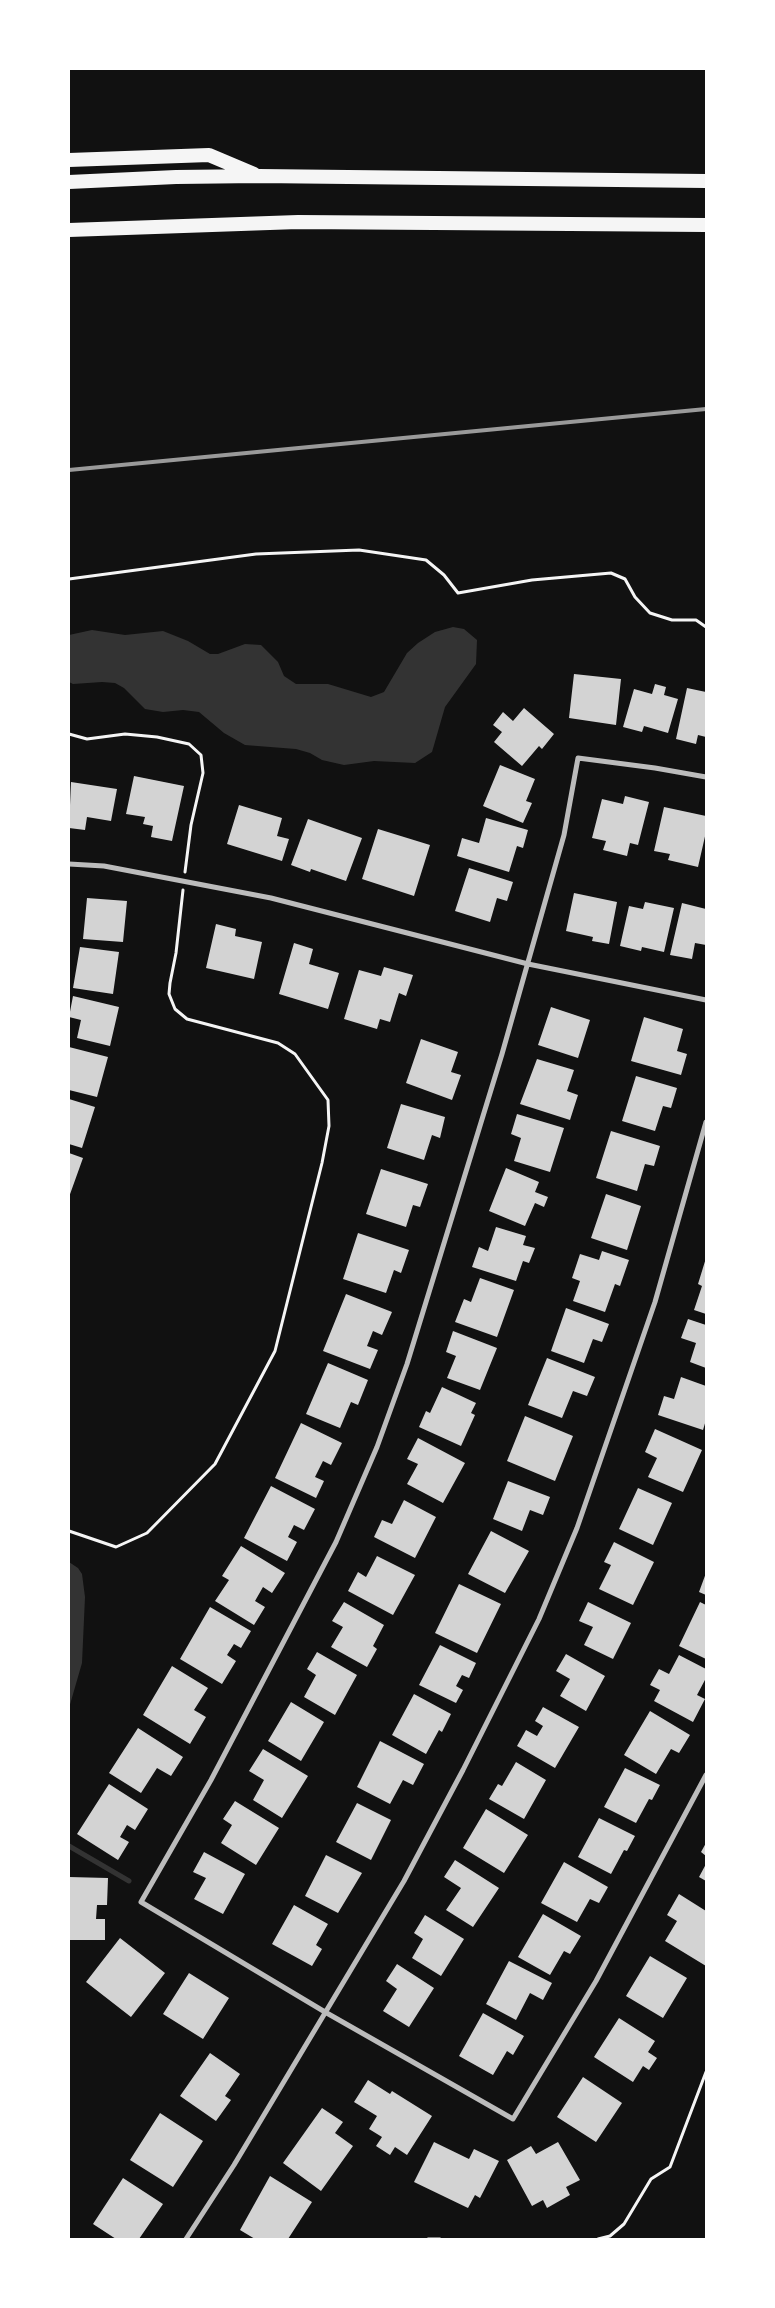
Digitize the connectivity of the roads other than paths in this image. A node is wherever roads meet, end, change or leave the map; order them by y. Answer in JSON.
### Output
{"nodes":[{"id":1,"x":69,"y":160,"type":"edge"},
{"id":2,"x":259,"y":176,"type":"junction"},
{"id":3,"x":706,"y":181,"type":"edge"},
{"id":4,"x":69,"y":182,"type":"edge"},
{"id":5,"x":706,"y":225,"type":"edge"},
{"id":6,"x":69,"y":230,"type":"edge"},
{"id":7,"x":706,"y":777,"type":"edge"},
{"id":8,"x":69,"y":864,"type":"edge"},
{"id":9,"x":528,"y":964,"type":"junction"},
{"id":10,"x":706,"y":1000,"type":"edge"},
{"id":11,"x":706,"y":1122,"type":"edge"},
{"id":12,"x":706,"y":1775,"type":"edge"},
{"id":13,"x":325,"y":2012,"type":"junction"},
{"id":14,"x":186,"y":2239,"type":"edge"}],
"edges":[{"from":1,"to":2,"type":"highway"},
{"from":2,"to":3,"type":"highway"},
{"from":2,"to":4,"type":"highway"},
{"from":5,"to":6,"type":"highway"},
{"from":7,"to":9,"type":"street"},
{"from":8,"to":9,"type":"street"},
{"from":9,"to":10,"type":"street"},
{"from":9,"to":13,"type":"street"},
{"from":11,"to":13,"type":"street"},
{"from":12,"to":13,"type":"street"},
{"from":13,"to":14,"type":"street"}]}
